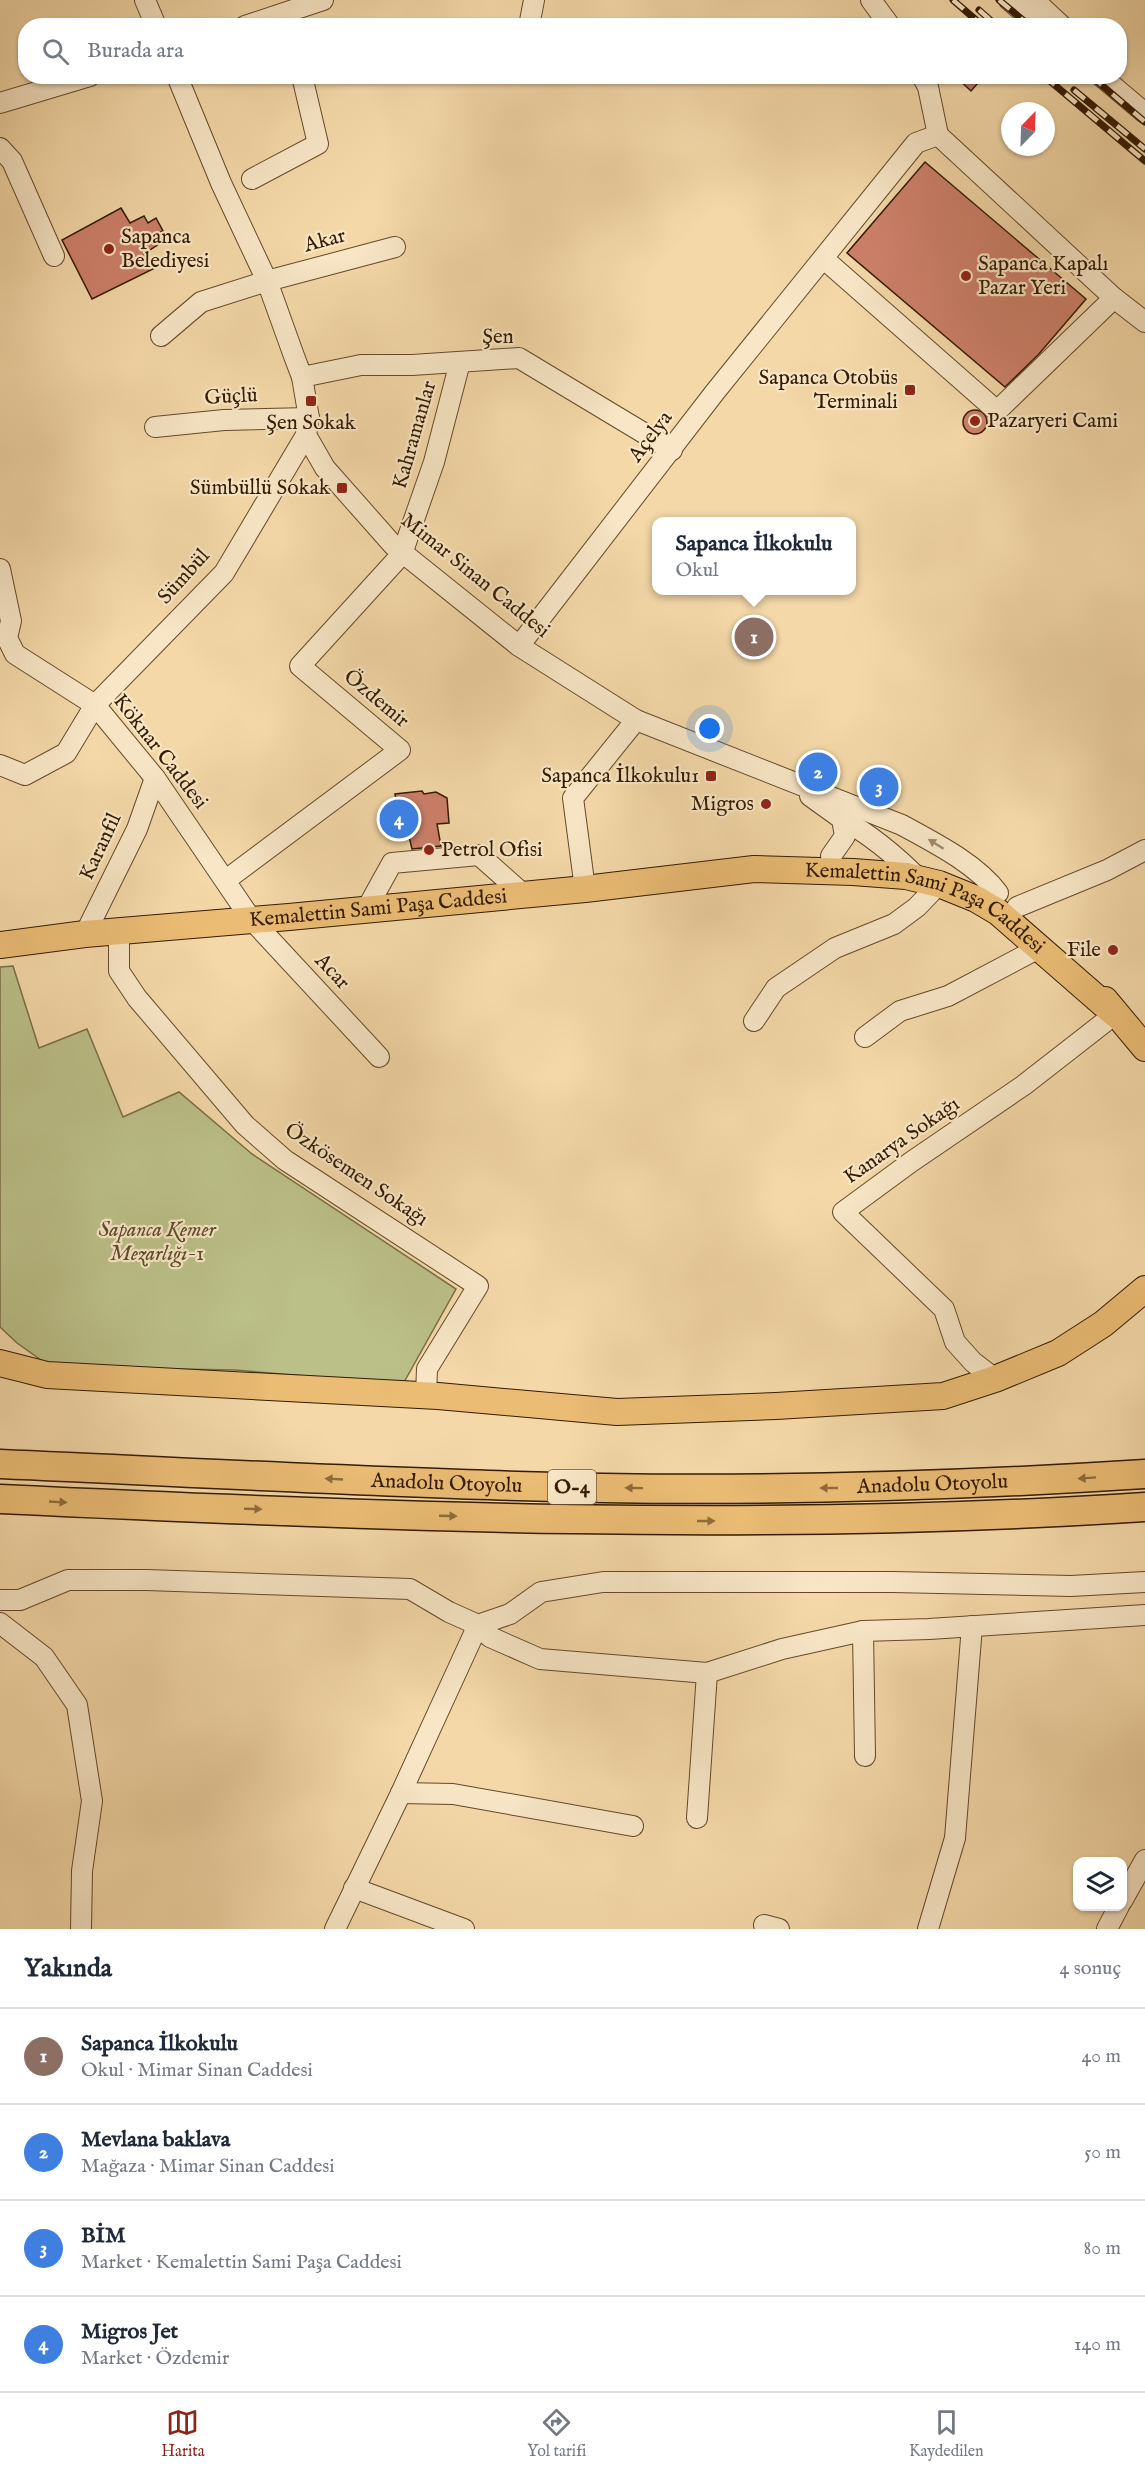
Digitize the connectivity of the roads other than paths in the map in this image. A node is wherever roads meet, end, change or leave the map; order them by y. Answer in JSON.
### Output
{"nodes":[{"id":1,"x":145,"y":0,"type":"edge"},
{"id":2,"x":323,"y":0,"type":"edge"},
{"id":3,"x":534,"y":0,"type":"edge"},
{"id":4,"x":871,"y":0,"type":"edge"},
{"id":5,"x":1009,"y":0,"type":"edge"},
{"id":6,"x":1034,"y":0,"type":"edge"},
{"id":7,"x":294,"y":11,"type":"edge"},
{"id":8,"x":153,"y":18,"type":"edge"},
{"id":9,"x":271,"y":18,"type":"edge"},
{"id":10,"x":531,"y":18,"type":"edge"},
{"id":11,"x":885,"y":18,"type":"edge"},
{"id":12,"x":1030,"y":18,"type":"edge"},
{"id":13,"x":1053,"y":18,"type":"edge"},
{"id":14,"x":63,"y":84,"type":"edge"},
{"id":15,"x":180,"y":84,"type":"edge"},
{"id":16,"x":304,"y":84,"type":"edge"},
{"id":17,"x":926,"y":84,"type":"edge"},
{"id":18,"x":1111,"y":84,"type":"edge"},
{"id":19,"x":0,"y":103,"type":"edge"},
{"id":20,"x":1145,"y":113,"type":"edge"},
{"id":21,"x":938,"y":135,"type":"junction"},
{"id":22,"x":0,"y":148,"type":"edge"},
{"id":23,"x":252,"y":179,"type":"dead end"},
{"id":24,"x":395,"y":247,"type":"dead end"},
{"id":25,"x":54,"y":256,"type":"dead end"},
{"id":26,"x":824,"y":259,"type":"junction"},
{"id":27,"x":267,"y":281,"type":"junction"},
{"id":28,"x":1114,"y":298,"type":"junction"},
{"id":29,"x":1145,"y":322,"type":"edge"},
{"id":30,"x":161,"y":336,"type":"dead end"},
{"id":31,"x":460,"y":362,"type":"junction"},
{"id":32,"x":302,"y":377,"type":"junction"},
{"id":33,"x":155,"y":427,"type":"dead end"},
{"id":34,"x":308,"y":427,"type":"junction"},
{"id":35,"x":672,"y":450,"type":"junction"},
{"id":36,"x":402,"y":554,"type":"junction"},
{"id":37,"x":0,"y":569,"type":"edge"},
{"id":38,"x":3,"y":644,"type":"edge"},
{"id":39,"x":519,"y":646,"type":"junction"},
{"id":40,"x":95,"y":705,"type":"junction"},
{"id":41,"x":636,"y":720,"type":"junction"},
{"id":42,"x":0,"y":765,"type":"edge"},
{"id":43,"x":765,"y":772,"type":"junction"},
{"id":44,"x":155,"y":778,"type":"junction"},
{"id":45,"x":842,"y":819,"type":"junction"},
{"id":46,"x":891,"y":821,"type":"junction"},
{"id":47,"x":1145,"y":850,"type":"edge"},
{"id":48,"x":831,"y":856,"type":"junction"},
{"id":49,"x":889,"y":866,"type":"junction"},
{"id":50,"x":754,"y":869,"type":"junction"},
{"id":51,"x":226,"y":880,"type":"junction"},
{"id":52,"x":929,"y":881,"type":"junction"},
{"id":53,"x":585,"y":889,"type":"junction"},
{"id":54,"x":523,"y":894,"type":"junction"},
{"id":55,"x":1008,"y":900,"type":"junction"},
{"id":56,"x":366,"y":910,"type":"junction"},
{"id":57,"x":251,"y":919,"type":"junction"},
{"id":58,"x":119,"y":931,"type":"junction"},
{"id":59,"x":85,"y":934,"type":"junction"},
{"id":60,"x":0,"y":945,"type":"edge"},
{"id":61,"x":1039,"y":948,"type":"junction"},
{"id":62,"x":1114,"y":1014,"type":"junction"},
{"id":63,"x":754,"y":1021,"type":"dead end"},
{"id":64,"x":865,"y":1037,"type":"dead end"},
{"id":65,"x":1145,"y":1048,"type":"edge"},
{"id":66,"x":379,"y":1057,"type":"dead end"},
{"id":67,"x":1145,"y":1289,"type":"edge"},
{"id":68,"x":0,"y":1363,"type":"edge"},
{"id":69,"x":995,"y":1379,"type":"junction"},
{"id":70,"x":426,"y":1395,"type":"junction"},
{"id":71,"x":0,"y":1464,"type":"edge"},
{"id":72,"x":1145,"y":1474,"type":"edge"},
{"id":73,"x":0,"y":1499,"type":"edge"},
{"id":74,"x":1145,"y":1507,"type":"edge"},
{"id":75,"x":1145,"y":1582,"type":"edge"},
{"id":76,"x":0,"y":1600,"type":"edge"},
{"id":77,"x":1145,"y":1615,"type":"edge"},
{"id":78,"x":0,"y":1623,"type":"edge"},
{"id":79,"x":478,"y":1625,"type":"junction"},
{"id":80,"x":972,"y":1626,"type":"junction"},
{"id":81,"x":863,"y":1631,"type":"junction"},
{"id":82,"x":707,"y":1673,"type":"junction"},
{"id":83,"x":865,"y":1756,"type":"dead end"},
{"id":84,"x":401,"y":1793,"type":"junction"},
{"id":85,"x":698,"y":1818,"type":"dead end"},
{"id":86,"x":633,"y":1826,"type":"dead end"},
{"id":87,"x":1145,"y":1860,"type":"edge"},
{"id":88,"x":354,"y":1888,"type":"junction"},
{"id":89,"x":1127,"y":1892,"type":"edge"},
{"id":90,"x":1116,"y":1911,"type":"edge"},
{"id":91,"x":81,"y":1929,"type":"edge"},
{"id":92,"x":334,"y":1929,"type":"edge"},
{"id":93,"x":464,"y":1929,"type":"edge"},
{"id":94,"x":928,"y":1929,"type":"edge"},
{"id":95,"x":1107,"y":1929,"type":"edge"}],
"edges":[{"from":1,"to":8,"type":"street"},
{"from":2,"to":7,"type":"street"},
{"from":3,"to":10,"type":"street"},
{"from":4,"to":11,"type":"street"},
{"from":5,"to":12,"type":"street"},
{"from":6,"to":13,"type":"street"},
{"from":7,"to":9,"type":"street"},
{"from":14,"to":19,"type":"street"},
{"from":15,"to":27,"type":"street","name":"Mimar Sinan Caddesi"},
{"from":16,"to":23,"type":"street"},
{"from":17,"to":21,"type":"street"},
{"from":18,"to":20,"type":"street"},
{"from":21,"to":26,"type":"street","name":"Açelya"},
{"from":21,"to":28,"type":"street"},
{"from":22,"to":25,"type":"street"},
{"from":24,"to":27,"type":"street","name":"Akar"},
{"from":26,"to":28,"type":"street"},
{"from":26,"to":35,"type":"street","name":"Açelya"},
{"from":27,"to":30,"type":"street","name":"Akar"},
{"from":27,"to":32,"type":"street","name":"Mimar Sinan Caddesi"},
{"from":28,"to":29,"type":"street"},
{"from":31,"to":32,"type":"street","name":"Şen"},
{"from":31,"to":35,"type":"street","name":"Şen"},
{"from":31,"to":36,"type":"street","name":"Kahramanlar"},
{"from":32,"to":34,"type":"street","name":"Mimar Sinan Caddesi"},
{"from":33,"to":34,"type":"street","name":"Güçlü"},
{"from":34,"to":36,"type":"street","name":"Mimar Sinan Caddesi"},
{"from":34,"to":40,"type":"street","name":"Sümbül"},
{"from":35,"to":39,"type":"street","name":"Açelya"},
{"from":36,"to":39,"type":"street","name":"Mimar Sinan Caddesi"},
{"from":36,"to":51,"type":"street","name":"Özdemir"},
{"from":37,"to":38,"type":"street","name":"Köknar Caddesi"},
{"from":38,"to":40,"type":"street","name":"Köknar Caddesi"},
{"from":39,"to":41,"type":"street","name":"Mimar Sinan Caddesi"},
{"from":40,"to":42,"type":"street","name":"Sümbül"},
{"from":40,"to":44,"type":"street","name":"Köknar Caddesi"},
{"from":41,"to":43,"type":"street","name":"Mimar Sinan Caddesi"},
{"from":41,"to":53,"type":"street"},
{"from":43,"to":45,"type":"street"},
{"from":43,"to":46,"type":"street"},
{"from":44,"to":51,"type":"street","name":"Köknar Caddesi"},
{"from":44,"to":59,"type":"street","name":"Karanfil"},
{"from":45,"to":48,"type":"street"},
{"from":45,"to":49,"type":"street"},
{"from":46,"to":49,"type":"street"},
{"from":55,"to":46,"type":"street","one_way":true},
{"from":47,"to":55,"type":"street"},
{"from":48,"to":49,"type":"main road","name":"Kemalettin Sami Paşa Caddesi"},
{"from":48,"to":50,"type":"main road","name":"Kemalettin Sami Paşa Caddesi"},
{"from":49,"to":50,"type":"main road","name":"Kemalettin Sami Paşa Caddesi"},
{"from":49,"to":52,"type":"main road","name":"Kemalettin Sami Paşa Caddesi"},
{"from":49,"to":55,"type":"main road","name":"Kemalettin Sami Paşa Caddesi"},
{"from":50,"to":53,"type":"main road","name":"Kemalettin Sami Paşa Caddesi"},
{"from":51,"to":57,"type":"street","name":"Köknar Caddesi"},
{"from":52,"to":61,"type":"main road","name":"Kemalettin Sami Paşa Caddesi"},
{"from":52,"to":63,"type":"street"},
{"from":53,"to":54,"type":"main road","name":"Kemalettin Sami Paşa Caddesi"},
{"from":54,"to":56,"type":"main road","name":"Kemalettin Sami Paşa Caddesi"},
{"from":54,"to":56,"type":"street"},
{"from":55,"to":62,"type":"main road","name":"Kemalettin Sami Paşa Caddesi"},
{"from":56,"to":57,"type":"main road","name":"Kemalettin Sami Paşa Caddesi"},
{"from":57,"to":58,"type":"main road","name":"Kemalettin Sami Paşa Caddesi"},
{"from":57,"to":66,"type":"street","name":"Acar"},
{"from":58,"to":59,"type":"main road","name":"Kemalettin Sami Paşa Caddesi"},
{"from":58,"to":70,"type":"street","name":"Özkösemen Sokağı"},
{"from":59,"to":60,"type":"main road","name":"Kemalettin Sami Paşa Caddesi"},
{"from":61,"to":62,"type":"main road","name":"Kemalettin Sami Paşa Caddesi"},
{"from":61,"to":64,"type":"street"},
{"from":62,"to":65,"type":"main road"},
{"from":62,"to":69,"type":"street","name":"Kanarya Sokağı"},
{"from":67,"to":69,"type":"main road"},
{"from":68,"to":70,"type":"main road"},
{"from":69,"to":70,"type":"main road"},
{"from":72,"to":71,"type":"highway","name":"Anadolu Otoyolu","number":"O-4","one_way":true},
{"from":73,"to":74,"type":"highway","name":"Anadolu Otoyolu","number":"O-4","one_way":true},
{"from":75,"to":79,"type":"street"},
{"from":76,"to":79,"type":"street"},
{"from":77,"to":80,"type":"street"},
{"from":78,"to":91,"type":"street"},
{"from":79,"to":82,"type":"street"},
{"from":79,"to":84,"type":"street"},
{"from":80,"to":81,"type":"street"},
{"from":80,"to":94,"type":"street"},
{"from":81,"to":82,"type":"street"},
{"from":81,"to":83,"type":"street"},
{"from":82,"to":85,"type":"street"},
{"from":84,"to":86,"type":"street"},
{"from":84,"to":88,"type":"street"},
{"from":87,"to":89,"type":"street"},
{"from":88,"to":92,"type":"street"},
{"from":88,"to":93,"type":"street"},
{"from":90,"to":95,"type":"street"}]}
